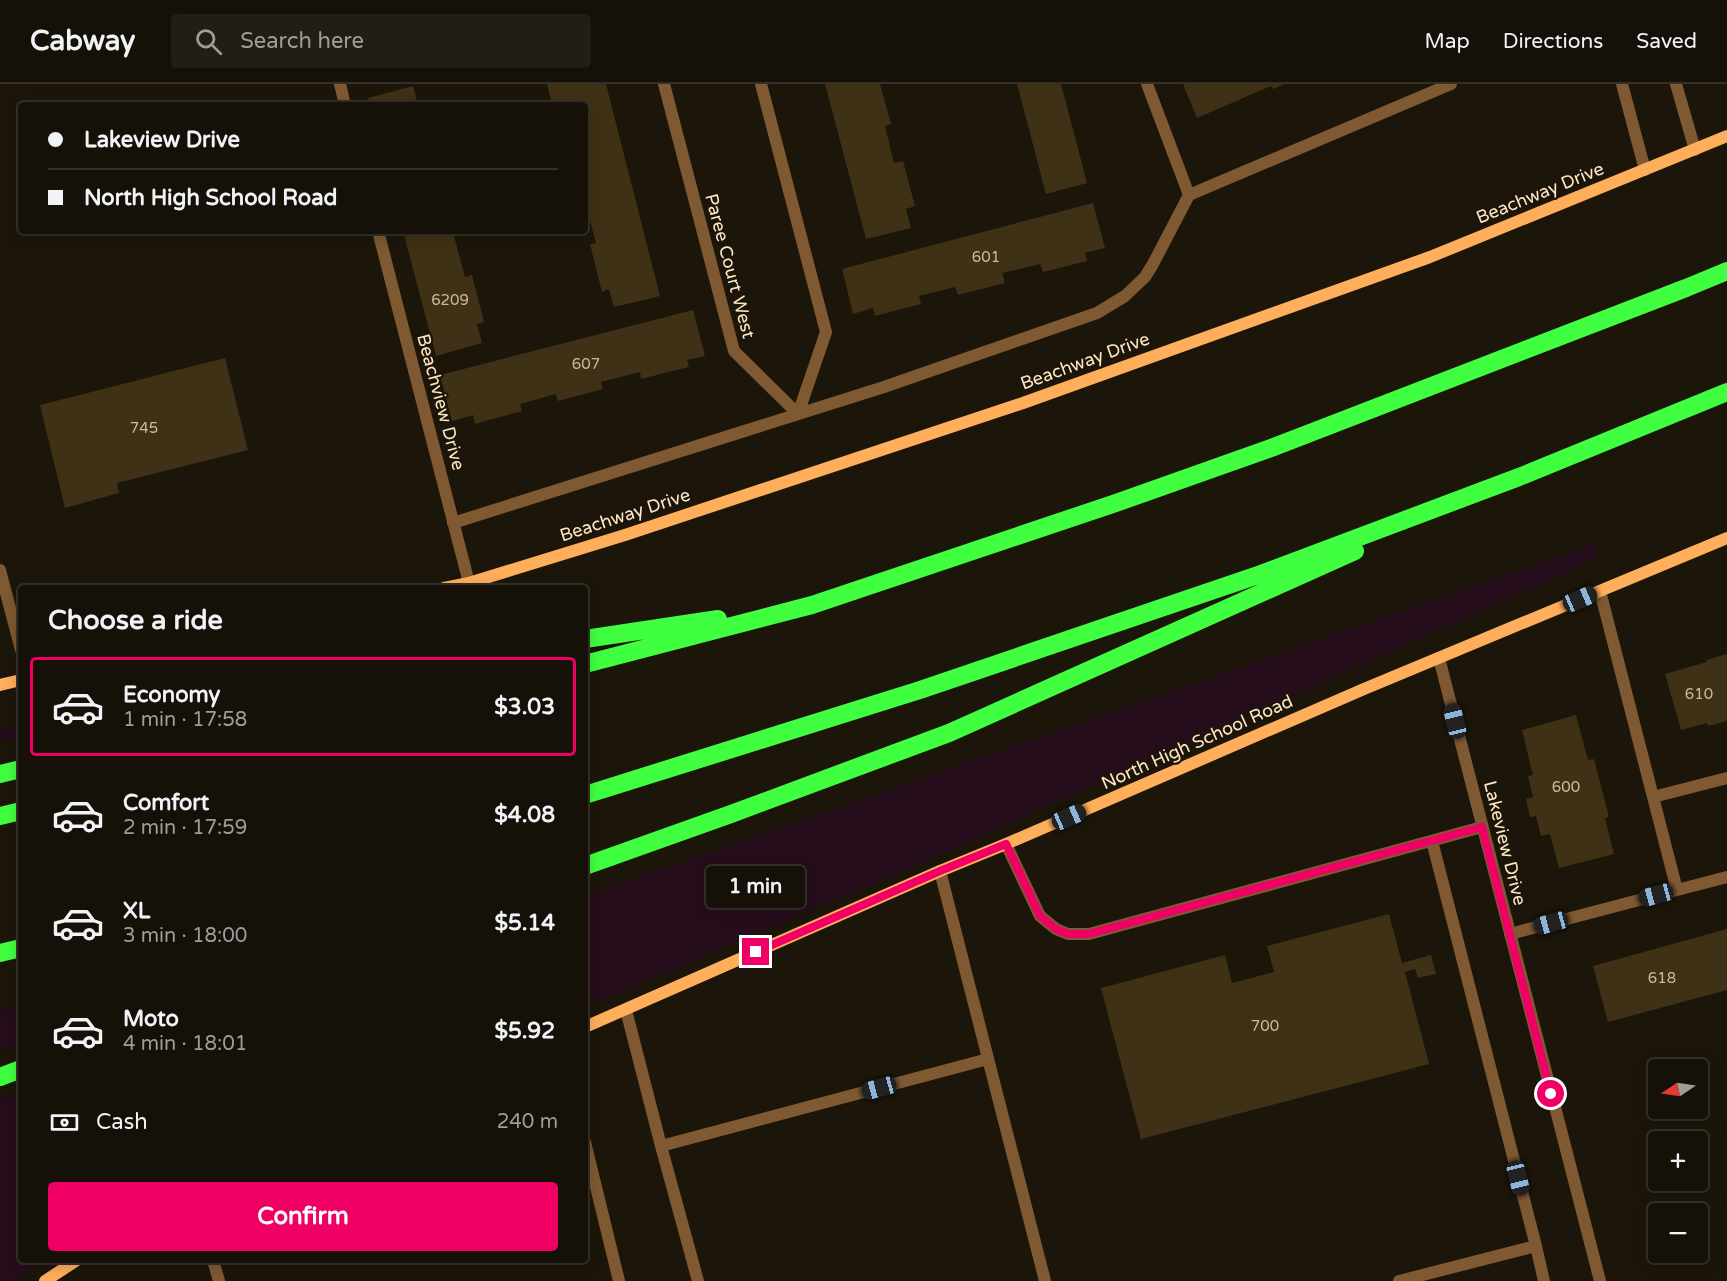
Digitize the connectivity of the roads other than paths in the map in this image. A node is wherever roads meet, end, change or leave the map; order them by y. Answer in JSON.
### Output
{"nodes":[{"id":1,"x":340,"y":84,"type":"edge"},
{"id":2,"x":664,"y":84,"type":"edge"},
{"id":3,"x":761,"y":84,"type":"edge"},
{"id":4,"x":1147,"y":84,"type":"edge"},
{"id":5,"x":1451,"y":84,"type":"edge"},
{"id":6,"x":1622,"y":84,"type":"edge"},
{"id":7,"x":1676,"y":84,"type":"edge"},
{"id":8,"x":344,"y":102,"type":"edge"},
{"id":9,"x":1727,"y":136,"type":"edge"},
{"id":10,"x":1695,"y":150,"type":"junction"},
{"id":11,"x":1645,"y":170,"type":"junction"},
{"id":12,"x":1189,"y":195,"type":"junction"},
{"id":13,"x":379,"y":234,"type":"edge"},
{"id":14,"x":1727,"y":271,"type":"edge"},
{"id":15,"x":1727,"y":392,"type":"edge"},
{"id":16,"x":798,"y":414,"type":"junction"},
{"id":17,"x":1519,"y":477,"type":"junction"},
{"id":18,"x":453,"y":523,"type":"junction"},
{"id":19,"x":1727,"y":538,"type":"edge"},
{"id":20,"x":0,"y":570,"type":"edge"},
{"id":21,"x":469,"y":583,"type":"junction"},
{"id":22,"x":459,"y":585,"type":"edge"},
{"id":23,"x":1600,"y":591,"type":"junction"},
{"id":24,"x":812,"y":605,"type":"junction"},
{"id":25,"x":18,"y":639,"type":"edge"},
{"id":26,"x":588,"y":639,"type":"edge"},
{"id":27,"x":1439,"y":658,"type":"junction"},
{"id":28,"x":588,"y":663,"type":"edge"},
{"id":29,"x":18,"y":681,"type":"edge"},
{"id":30,"x":0,"y":685,"type":"edge"},
{"id":31,"x":18,"y":770,"type":"edge"},
{"id":32,"x":0,"y":774,"type":"edge"},
{"id":33,"x":1727,"y":778,"type":"edge"},
{"id":34,"x":588,"y":794,"type":"edge"},
{"id":35,"x":1653,"y":797,"type":"junction"},
{"id":36,"x":18,"y":812,"type":"edge"},
{"id":37,"x":0,"y":816,"type":"edge"},
{"id":38,"x":1482,"y":827,"type":"junction"},
{"id":39,"x":1432,"y":841,"type":"junction"},
{"id":40,"x":1006,"y":844,"type":"junction"},
{"id":41,"x":588,"y":865,"type":"edge"},
{"id":42,"x":940,"y":871,"type":"junction"},
{"id":43,"x":1727,"y":877,"type":"edge"},
{"id":44,"x":1677,"y":890,"type":"junction"},
{"id":45,"x":1510,"y":934,"type":"junction"},
{"id":46,"x":18,"y":949,"type":"edge"},
{"id":47,"x":0,"y":953,"type":"edge"},
{"id":48,"x":626,"y":1010,"type":"junction"},
{"id":49,"x":588,"y":1026,"type":"edge"},
{"id":50,"x":988,"y":1059,"type":"junction"},
{"id":51,"x":18,"y":1070,"type":"edge"},
{"id":52,"x":0,"y":1077,"type":"edge"},
{"id":53,"x":661,"y":1146,"type":"junction"},
{"id":54,"x":588,"y":1155,"type":"edge"},
{"id":55,"x":1536,"y":1246,"type":"junction"},
{"id":56,"x":72,"y":1263,"type":"edge"},
{"id":57,"x":214,"y":1263,"type":"edge"},
{"id":58,"x":45,"y":1281,"type":"edge"},
{"id":59,"x":219,"y":1281,"type":"edge"},
{"id":60,"x":620,"y":1281,"type":"edge"},
{"id":61,"x":698,"y":1281,"type":"edge"},
{"id":62,"x":1045,"y":1281,"type":"edge"},
{"id":63,"x":1399,"y":1281,"type":"edge"},
{"id":64,"x":1544,"y":1281,"type":"edge"},
{"id":65,"x":1600,"y":1281,"type":"edge"}],
"edges":[{"from":1,"to":8,"type":"street"},
{"from":2,"to":16,"type":"street","name":"Paree Court West"},
{"from":3,"to":16,"type":"street"},
{"from":4,"to":12,"type":"street"},
{"from":5,"to":12,"type":"street"},
{"from":6,"to":11,"type":"street"},
{"from":7,"to":10,"type":"street"},
{"from":9,"to":10,"type":"street","name":"Beachway Drive"},
{"from":10,"to":11,"type":"street","name":"Beachway Drive"},
{"from":11,"to":21,"type":"street","name":"Beachway Drive"},
{"from":12,"to":16,"type":"street"},
{"from":13,"to":18,"type":"street","name":"Beachview Drive"},
{"from":14,"to":24,"type":"highway"},
{"from":15,"to":17,"type":"highway"},
{"from":16,"to":18,"type":"street"},
{"from":17,"to":34,"type":"highway"},
{"from":17,"to":41,"type":"highway"},
{"from":18,"to":21,"type":"street","name":"Beachview Drive"},
{"from":19,"to":23,"type":"street","name":"North High School Road"},
{"from":20,"to":25,"type":"street"},
{"from":21,"to":22,"type":"street","name":"Beachway Drive"},
{"from":23,"to":27,"type":"street","name":"North High School Road"},
{"from":23,"to":35,"type":"street"},
{"from":24,"to":26,"type":"highway"},
{"from":24,"to":28,"type":"highway"},
{"from":27,"to":38,"type":"street","name":"Lakeview Drive"},
{"from":27,"to":40,"type":"street","name":"North High School Road"},
{"from":29,"to":30,"type":"street"},
{"from":31,"to":32,"type":"highway"},
{"from":33,"to":35,"type":"street"},
{"from":35,"to":44,"type":"street"},
{"from":36,"to":37,"type":"highway"},
{"from":38,"to":39,"type":"street"},
{"from":38,"to":45,"type":"street","name":"Lakeview Drive"},
{"from":39,"to":40,"type":"street"},
{"from":39,"to":55,"type":"street"},
{"from":40,"to":42,"type":"street","name":"North High School Road"},
{"from":42,"to":48,"type":"street","name":"North High School Road"},
{"from":42,"to":50,"type":"street"},
{"from":43,"to":44,"type":"street"},
{"from":44,"to":45,"type":"street"},
{"from":45,"to":65,"type":"street","name":"Lakeview Drive"},
{"from":46,"to":47,"type":"highway"},
{"from":48,"to":49,"type":"street","name":"North High School Road"},
{"from":48,"to":53,"type":"street"},
{"from":50,"to":53,"type":"street"},
{"from":50,"to":62,"type":"street"},
{"from":51,"to":52,"type":"highway"},
{"from":53,"to":61,"type":"street"},
{"from":54,"to":60,"type":"street"},
{"from":55,"to":63,"type":"street"},
{"from":55,"to":64,"type":"street"},
{"from":56,"to":58,"type":"street"},
{"from":57,"to":59,"type":"street"}]}
